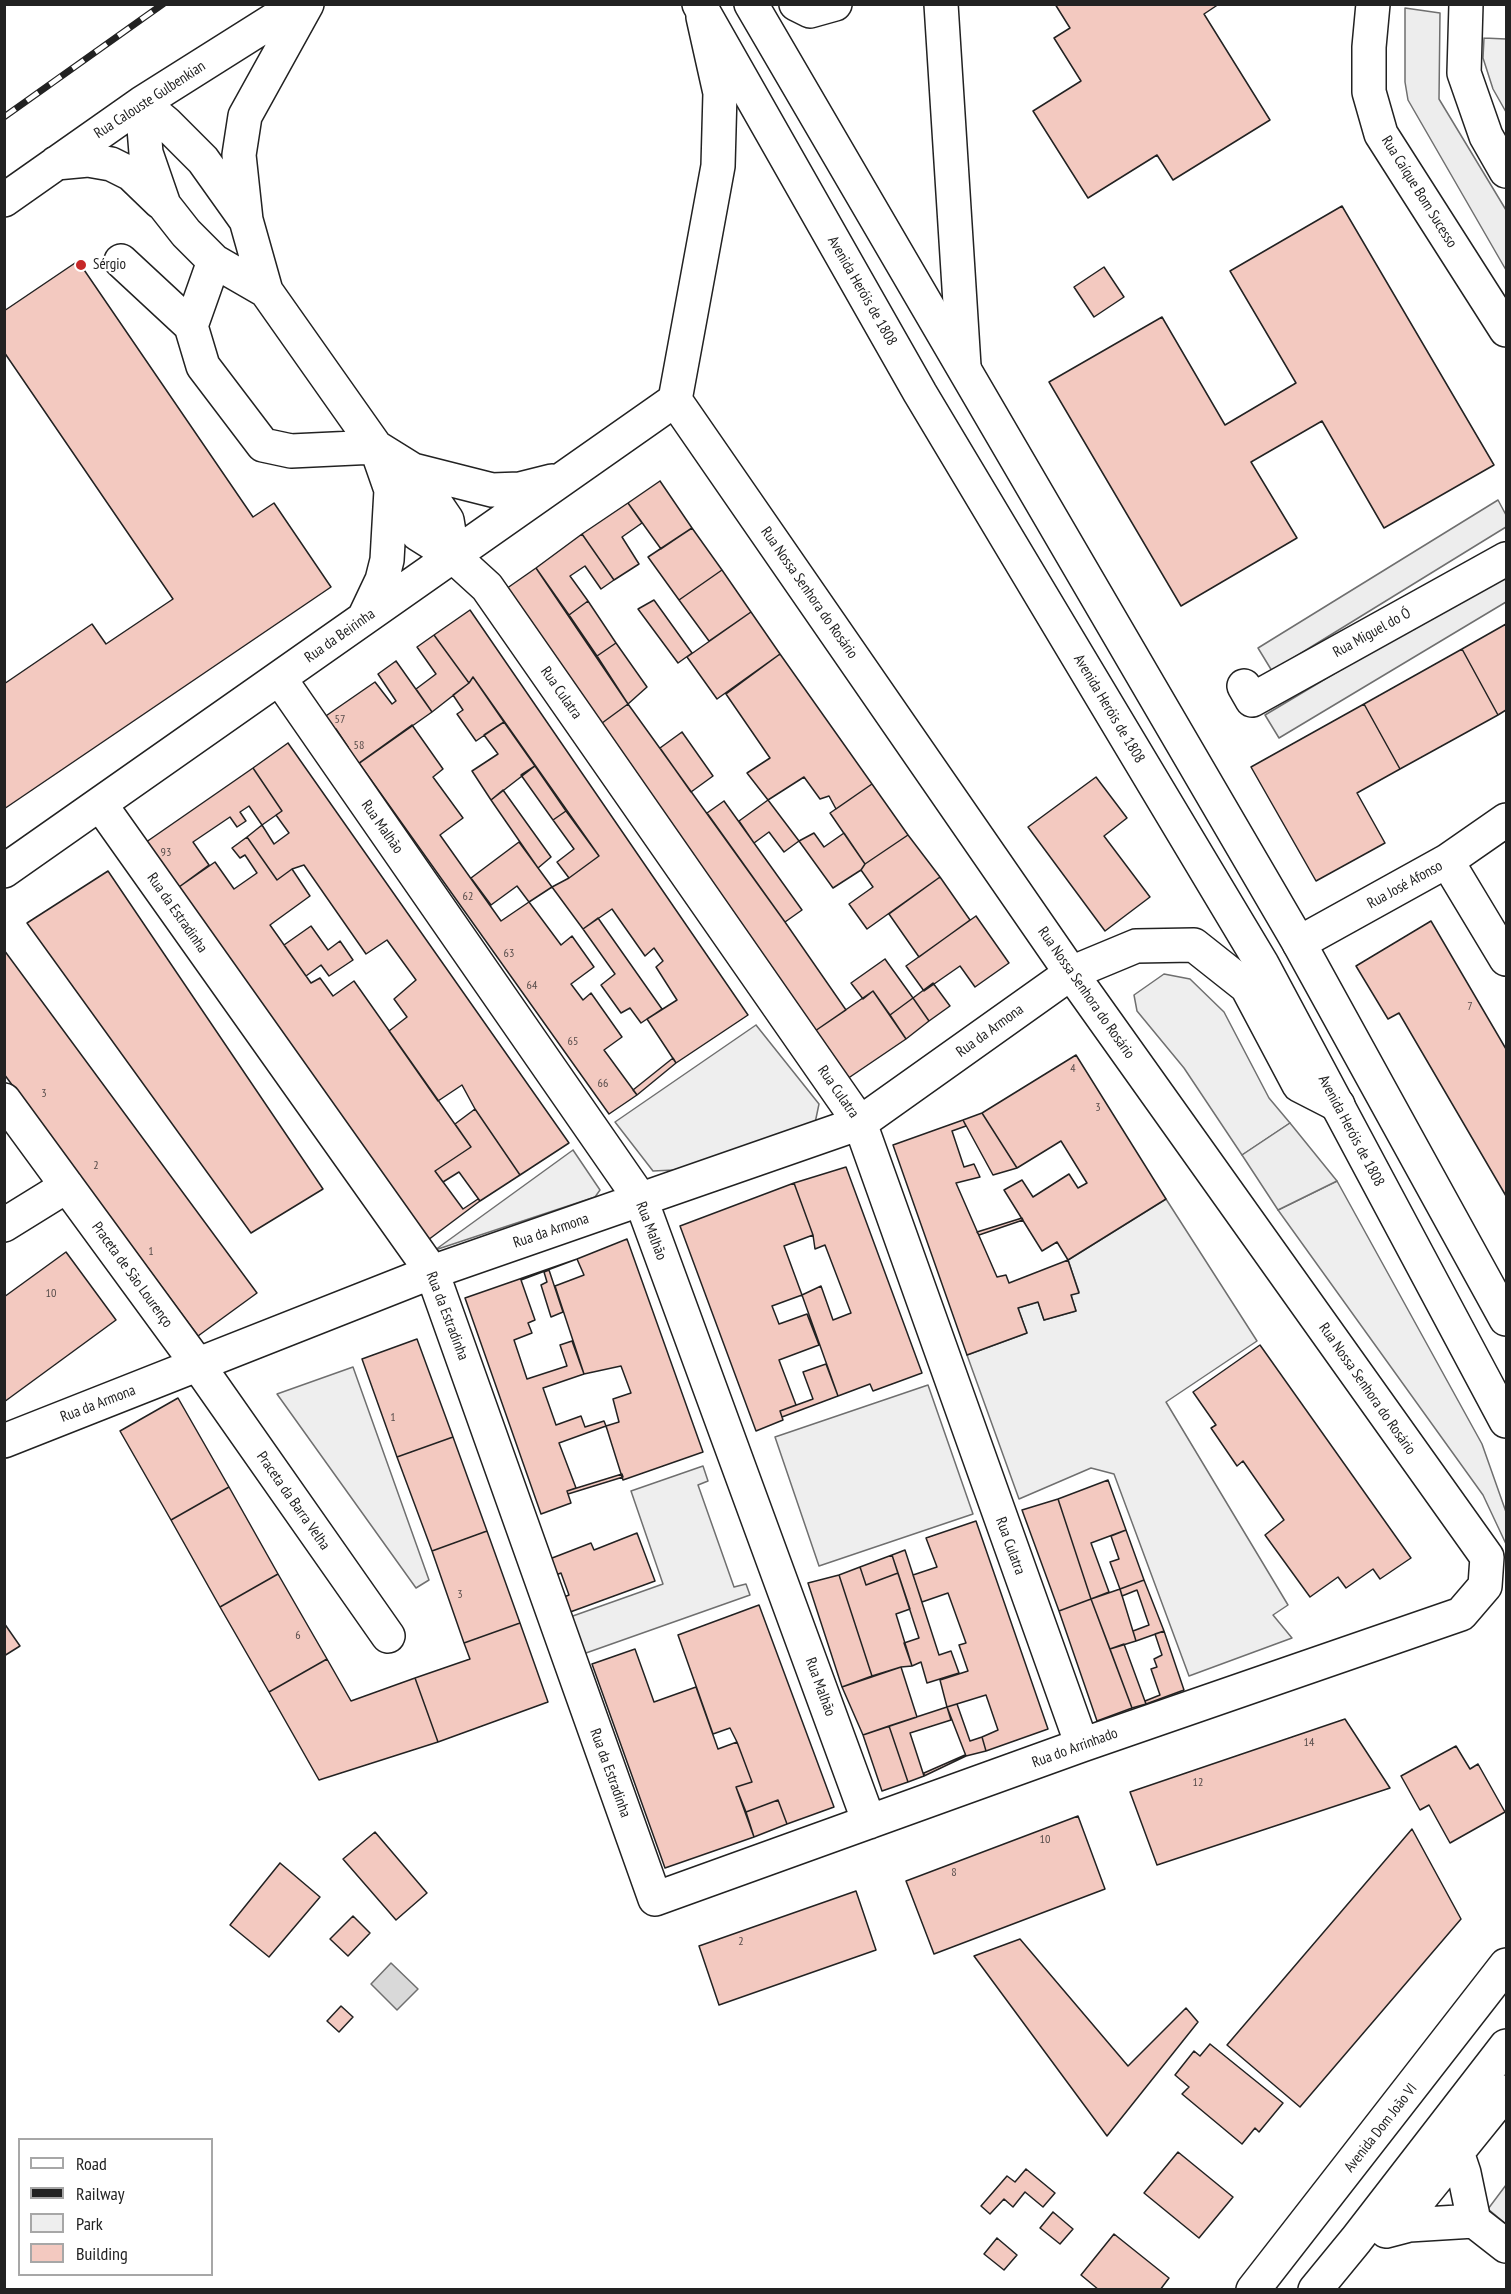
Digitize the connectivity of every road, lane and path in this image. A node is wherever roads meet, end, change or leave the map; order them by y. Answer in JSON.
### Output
{"nodes":[{"id":1,"x":299,"y":4,"type":"edge"},
{"id":2,"x":307,"y":4,"type":"edge"},
{"id":3,"x":751,"y":4,"type":"edge"},
{"id":4,"x":796,"y":4,"type":"edge"},
{"id":5,"x":835,"y":4,"type":"edge"},
{"id":6,"x":941,"y":4,"type":"edge"},
{"id":7,"x":1373,"y":4,"type":"edge"},
{"id":8,"x":1466,"y":4,"type":"edge"},
{"id":9,"x":700,"y":6,"type":"edge"},
{"id":10,"x":142,"y":103,"type":"junction"},
{"id":11,"x":56,"y":164,"type":"junction"},
{"id":12,"x":1506,"y":171,"type":"edge"},
{"id":13,"x":4,"y":200,"type":"edge"},
{"id":14,"x":164,"y":205,"type":"junction"},
{"id":15,"x":246,"y":220,"type":"junction"},
{"id":16,"x":121,"y":261,"type":"dead end"},
{"id":17,"x":214,"y":261,"type":"junction"},
{"id":18,"x":266,"y":291,"type":"junction"},
{"id":19,"x":191,"y":326,"type":"junction"},
{"id":20,"x":1506,"y":330,"type":"edge"},
{"id":21,"x":964,"y":366,"type":"junction"},
{"id":22,"x":675,"y":400,"type":"junction"},
{"id":23,"x":376,"y":447,"type":"junction"},
{"id":24,"x":565,"y":477,"type":"junction"},
{"id":25,"x":402,"y":480,"type":"junction"},
{"id":26,"x":453,"y":556,"type":"junction"},
{"id":27,"x":1506,"y":559,"type":"edge"},
{"id":28,"x":362,"y":621,"type":"junction"},
{"id":29,"x":280,"y":679,"type":"junction"},
{"id":30,"x":1244,"y":686,"type":"dead end"},
{"id":31,"x":100,"y":804,"type":"junction"},
{"id":32,"x":1506,"y":820,"type":"edge"},
{"id":33,"x":1447,"y":861,"type":"junction"},
{"id":34,"x":4,"y":871,"type":"edge"},
{"id":35,"x":1299,"y":943,"type":"junction"},
{"id":36,"x":1506,"y":959,"type":"edge"},
{"id":37,"x":1071,"y":973,"type":"junction"},
{"id":38,"x":4,"y":1100,"type":"edge"},
{"id":39,"x":1338,"y":1105,"type":"junction"},
{"id":40,"x":860,"y":1123,"type":"junction"},
{"id":41,"x":67,"y":1186,"type":"junction"},
{"id":42,"x":641,"y":1200,"type":"junction"},
{"id":43,"x":4,"y":1225,"type":"edge"},
{"id":44,"x":432,"y":1272,"type":"junction"},
{"id":45,"x":1506,"y":1319,"type":"edge"},
{"id":46,"x":198,"y":1365,"type":"junction"},
{"id":47,"x":1506,"y":1421,"type":"edge"},
{"id":48,"x":4,"y":1441,"type":"edge"},
{"id":49,"x":1485,"y":1586,"type":"joint"},
{"id":50,"x":388,"y":1636,"type":"dead end"},
{"id":51,"x":1082,"y":1745,"type":"junction"},
{"id":52,"x":869,"y":1822,"type":"junction"},
{"id":53,"x":655,"y":1899,"type":"joint"},
{"id":54,"x":1506,"y":1965,"type":"edge"},
{"id":55,"x":1506,"y":2046,"type":"edge"},
{"id":56,"x":1506,"y":2092,"type":"edge"},
{"id":57,"x":1480,"y":2134,"type":"edge"},
{"id":58,"x":1474,"y":2221,"type":"junction"},
{"id":59,"x":1396,"y":2228,"type":"junction"},
{"id":60,"x":1356,"y":2241,"type":"junction"},
{"id":61,"x":1506,"y":2246,"type":"edge"},
{"id":62,"x":1254,"y":2289,"type":"edge"},
{"id":63,"x":1315,"y":2289,"type":"edge"}],
"edges":[{"from":1,"to":10,"type":"street","name":"Rua Calouste Gulbenkian"},
{"from":2,"to":15,"type":"street"},
{"from":3,"to":21,"type":"street"},
{"from":4,"to":5,"type":"street"},
{"from":6,"to":21,"type":"street"},
{"from":7,"to":20,"type":"street","name":"Rua Caíque Bom Sucesso"},
{"from":8,"to":12,"type":"street"},
{"from":9,"to":22,"type":"street"},
{"from":9,"to":39,"type":"street","name":"Avenida Heróis de 1808"},
{"from":10,"to":11,"type":"street","name":"Rua Calouste Gulbenkian"},
{"from":10,"to":14,"type":"street"},
{"from":10,"to":15,"type":"street"},
{"from":11,"to":13,"type":"street","name":"Rua Calouste Gulbenkian"},
{"from":11,"to":14,"type":"street"},
{"from":14,"to":17,"type":"street"},
{"from":15,"to":18,"type":"street"},
{"from":16,"to":19,"type":"street"},
{"from":17,"to":18,"type":"street"},
{"from":17,"to":19,"type":"street"},
{"from":18,"to":23,"type":"street"},
{"from":19,"to":23,"type":"street"},
{"from":21,"to":35,"type":"street"},
{"from":22,"to":24,"type":"street","name":"Rua da Beirinha"},
{"from":22,"to":37,"type":"street","name":"Rua Nossa Senhora do Rosário"},
{"from":23,"to":25,"type":"street"},
{"from":24,"to":25,"type":"street"},
{"from":24,"to":26,"type":"street","name":"Rua da Beirinha"},
{"from":25,"to":26,"type":"street","name":"Rua Culatra"},
{"from":25,"to":28,"type":"street"},
{"from":26,"to":28,"type":"street","name":"Rua da Beirinha"},
{"from":26,"to":40,"type":"street","name":"Rua Culatra"},
{"from":27,"to":30,"type":"street","name":"Rua Miguel do Ó"},
{"from":28,"to":29,"type":"street","name":"Rua da Beirinha"},
{"from":29,"to":31,"type":"street","name":"Rua da Beirinha"},
{"from":29,"to":42,"type":"street","name":"Rua Malhão"},
{"from":31,"to":34,"type":"street","name":"Rua da Beirinha"},
{"from":31,"to":44,"type":"street","name":"Rua da Estradinha"},
{"from":32,"to":33,"type":"street","name":"Rua José Afonso"},
{"from":33,"to":35,"type":"street","name":"Rua José Afonso"},
{"from":33,"to":36,"type":"street"},
{"from":35,"to":45,"type":"street"},
{"from":37,"to":39,"type":"street","name":"Rua da Armona"},
{"from":37,"to":40,"type":"street","name":"Rua da Armona"},
{"from":37,"to":49,"type":"street","name":"Rua Nossa Senhora do Rosário"},
{"from":38,"to":41,"type":"street","name":"Praceta de São Lourenço"},
{"from":39,"to":47,"type":"street","name":"Avenida Heróis de 1808"},
{"from":40,"to":42,"type":"street","name":"Rua da Armona"},
{"from":40,"to":51,"type":"street","name":"Rua Culatra"},
{"from":41,"to":43,"type":"street"},
{"from":41,"to":46,"type":"street","name":"Praceta de São Lourenço"},
{"from":42,"to":44,"type":"street","name":"Rua da Armona"},
{"from":42,"to":52,"type":"street","name":"Rua Malhão"},
{"from":44,"to":46,"type":"street","name":"Rua da Armona"},
{"from":44,"to":53,"type":"street","name":"Rua da Estradinha"},
{"from":46,"to":48,"type":"street","name":"Rua da Armona"},
{"from":46,"to":50,"type":"street","name":"Praceta da Barra Velha"},
{"from":49,"to":51,"type":"street","name":"Rua do Arrinhado"},
{"from":51,"to":52,"type":"street","name":"Rua do Arrinhado"},
{"from":52,"to":53,"type":"street","name":"Rua do Arrinhado"},
{"from":54,"to":62,"type":"street","name":"Avenida Dom João VI"},
{"from":55,"to":60,"type":"street"},
{"from":56,"to":57,"type":"street"},
{"from":57,"to":58,"type":"street"},
{"from":57,"to":59,"type":"street"},
{"from":58,"to":59,"type":"street"},
{"from":58,"to":61,"type":"street"},
{"from":59,"to":60,"type":"street"},
{"from":60,"to":63,"type":"street"}]}
